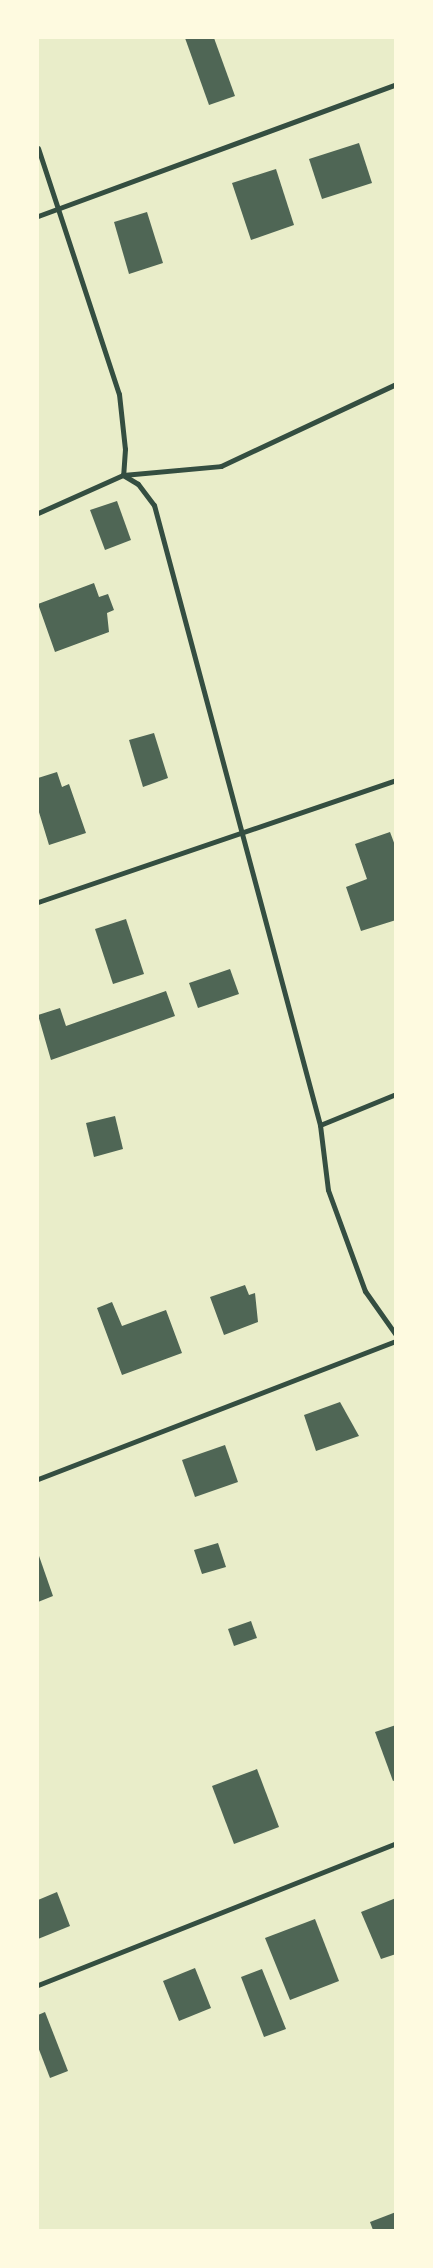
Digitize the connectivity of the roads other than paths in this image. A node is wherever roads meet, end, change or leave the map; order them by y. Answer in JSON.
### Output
{"nodes":[{"id":1,"x":396,"y":84,"type":"edge"},
{"id":2,"x":38,"y":148,"type":"edge"},
{"id":3,"x":57,"y":211,"type":"junction"},
{"id":4,"x":38,"y":216,"type":"edge"},
{"id":5,"x":396,"y":384,"type":"edge"},
{"id":6,"x":123,"y":475,"type":"junction"},
{"id":7,"x":38,"y":514,"type":"edge"},
{"id":8,"x":396,"y":780,"type":"edge"},
{"id":9,"x":239,"y":836,"type":"junction"},
{"id":10,"x":38,"y":902,"type":"edge"},
{"id":11,"x":396,"y":1094,"type":"edge"},
{"id":12,"x":320,"y":1126,"type":"junction"},
{"id":13,"x":396,"y":1335,"type":"edge"},
{"id":14,"x":396,"y":1341,"type":"edge"},
{"id":15,"x":38,"y":1479,"type":"edge"},
{"id":16,"x":396,"y":1843,"type":"edge"},
{"id":17,"x":38,"y":1985,"type":"edge"}],
"edges":[{"from":1,"to":3,"type":"street"},
{"from":2,"to":3,"type":"street"},
{"from":3,"to":4,"type":"street"},
{"from":3,"to":6,"type":"street"},
{"from":5,"to":6,"type":"street"},
{"from":6,"to":7,"type":"street"},
{"from":6,"to":9,"type":"street"},
{"from":8,"to":9,"type":"street"},
{"from":9,"to":10,"type":"street"},
{"from":9,"to":12,"type":"street"},
{"from":11,"to":12,"type":"street"},
{"from":12,"to":13,"type":"street"},
{"from":14,"to":15,"type":"street"},
{"from":16,"to":17,"type":"street"}]}
